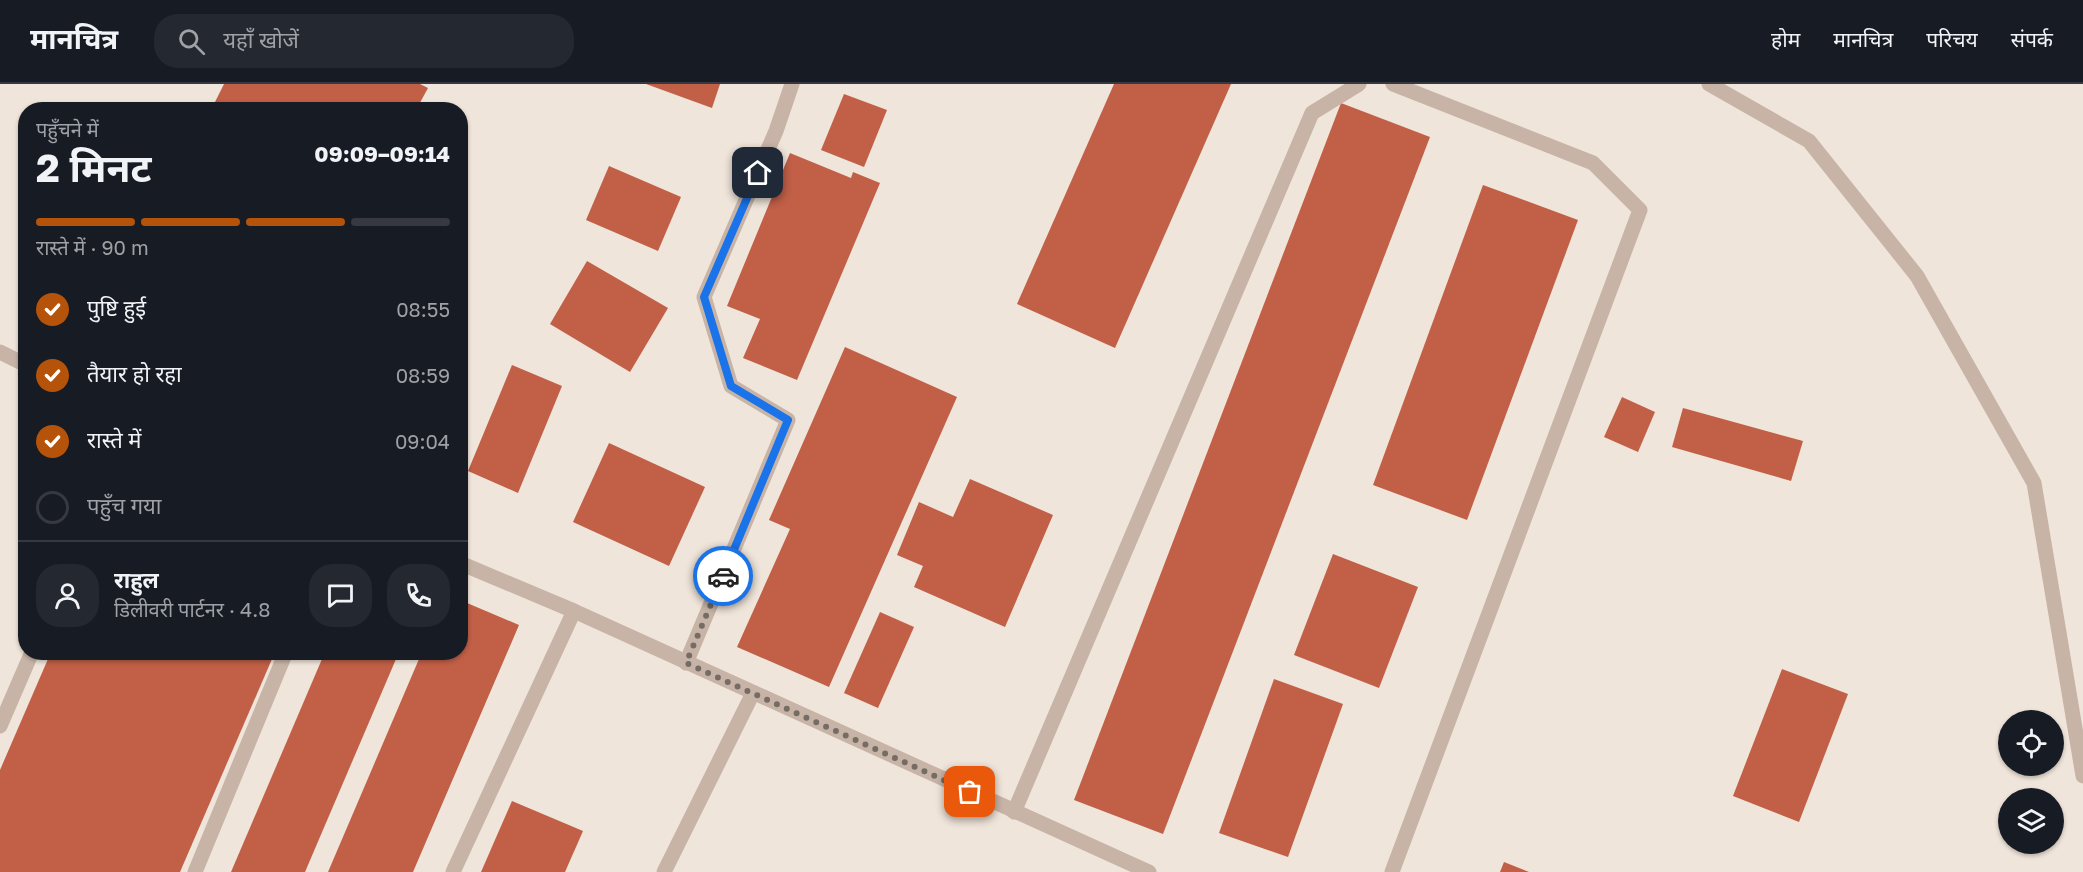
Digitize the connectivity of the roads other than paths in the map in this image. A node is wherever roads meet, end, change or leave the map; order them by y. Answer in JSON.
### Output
{"nodes":[{"id":1,"x":792,"y":84,"type":"edge"},
{"id":2,"x":1359,"y":84,"type":"edge"},
{"id":3,"x":1393,"y":84,"type":"edge"},
{"id":4,"x":1709,"y":84,"type":"edge"},
{"id":5,"x":0,"y":352,"type":"edge"},
{"id":6,"x":18,"y":360,"type":"edge"},
{"id":7,"x":468,"y":566,"type":"edge"},
{"id":8,"x":574,"y":611,"type":"junction"},
{"id":9,"x":29,"y":660,"type":"edge"},
{"id":10,"x":283,"y":660,"type":"edge"},
{"id":11,"x":686,"y":663,"type":"junction"},
{"id":12,"x":753,"y":693,"type":"junction"},
{"id":13,"x":0,"y":726,"type":"edge"},
{"id":14,"x":2083,"y":776,"type":"edge"},
{"id":15,"x":1014,"y":812,"type":"junction"},
{"id":16,"x":195,"y":872,"type":"edge"},
{"id":17,"x":453,"y":872,"type":"edge"},
{"id":18,"x":664,"y":872,"type":"edge"},
{"id":19,"x":1149,"y":872,"type":"edge"},
{"id":20,"x":1392,"y":872,"type":"edge"}],
"edges":[{"from":1,"to":11,"type":"street"},
{"from":2,"to":15,"type":"street"},
{"from":3,"to":20,"type":"street"},
{"from":4,"to":14,"type":"street"},
{"from":5,"to":6,"type":"street"},
{"from":7,"to":8,"type":"street"},
{"from":8,"to":11,"type":"street"},
{"from":8,"to":17,"type":"street"},
{"from":9,"to":13,"type":"street"},
{"from":10,"to":16,"type":"street"},
{"from":11,"to":12,"type":"street"},
{"from":12,"to":15,"type":"street"},
{"from":12,"to":18,"type":"street"},
{"from":15,"to":19,"type":"street"}]}
